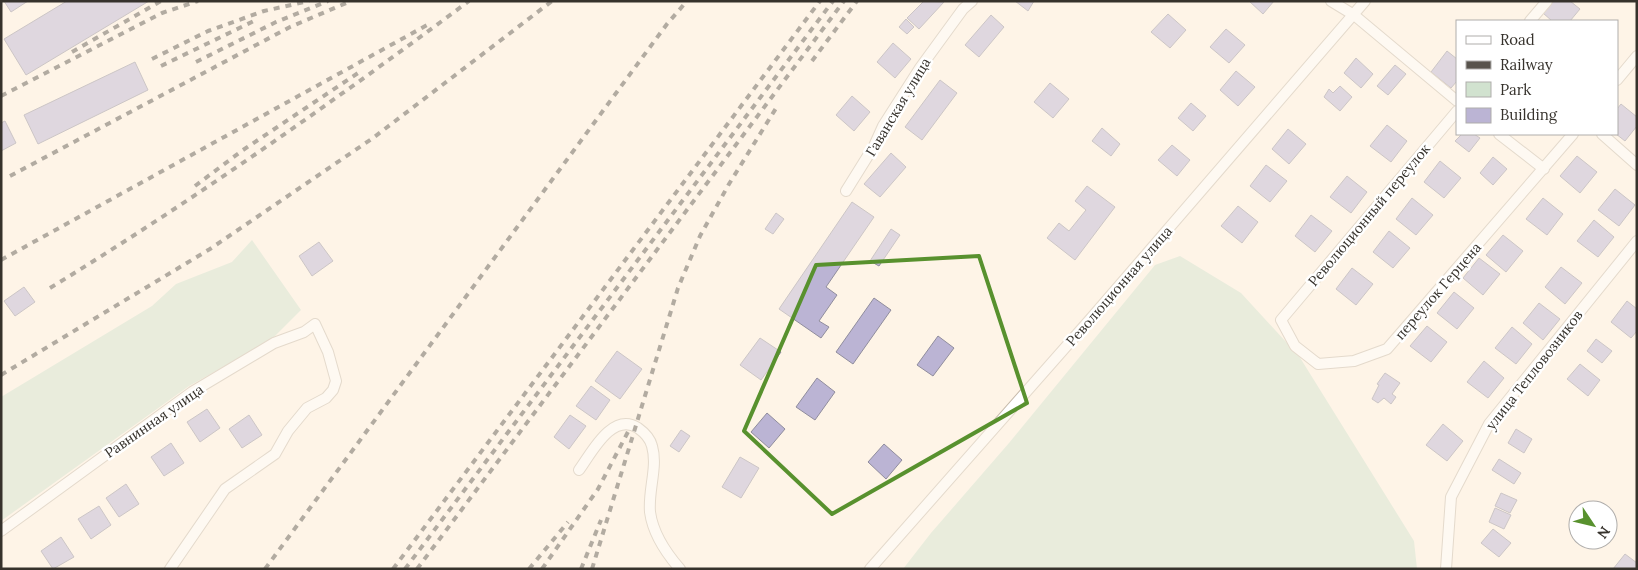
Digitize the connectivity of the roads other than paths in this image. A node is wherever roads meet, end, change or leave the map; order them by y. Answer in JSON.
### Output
{"nodes":[{"id":1,"x":972,"y":1,"type":"edge"},
{"id":2,"x":1331,"y":1,"type":"edge"},
{"id":3,"x":1365,"y":1,"type":"edge"},
{"id":4,"x":1546,"y":1,"type":"edge"},
{"id":5,"x":1354,"y":15,"type":"junction"},
{"id":6,"x":1531,"y":20,"type":"edge"},
{"id":7,"x":1637,"y":56,"type":"edge"},
{"id":8,"x":1618,"y":79,"type":"edge"},
{"id":9,"x":1456,"y":100,"type":"edge"},
{"id":10,"x":1456,"y":112,"type":"edge"},
{"id":11,"x":1500,"y":135,"type":"edge"},
{"id":12,"x":1572,"y":135,"type":"edge"},
{"id":13,"x":1603,"y":135,"type":"edge"},
{"id":14,"x":1637,"y":165,"type":"edge"},
{"id":15,"x":1544,"y":169,"type":"junction"},
{"id":16,"x":846,"y":191,"type":"dead end"},
{"id":17,"x":1637,"y":241,"type":"edge"},
{"id":18,"x":1281,"y":320,"type":"joint"},
{"id":19,"x":579,"y":470,"type":"dead end"},
{"id":20,"x":1,"y":531,"type":"edge"},
{"id":21,"x":170,"y":569,"type":"edge"},
{"id":22,"x":680,"y":569,"type":"edge"},
{"id":23,"x":870,"y":569,"type":"edge"},
{"id":24,"x":1446,"y":569,"type":"edge"}],
"edges":[{"from":1,"to":16,"type":"street","name":"Гаванская улица"},
{"from":2,"to":5,"type":"street"},
{"from":3,"to":5,"type":"street","name":"Революционная улица"},
{"from":4,"to":6,"type":"street"},
{"from":5,"to":9,"type":"street"},
{"from":5,"to":23,"type":"street","name":"Революционная улица"},
{"from":7,"to":8,"type":"street"},
{"from":10,"to":18,"type":"street","name":"Революционный переулок"},
{"from":11,"to":15,"type":"street"},
{"from":12,"to":15,"type":"street","name":"переулок Герцена"},
{"from":13,"to":14,"type":"street"},
{"from":15,"to":18,"type":"street","name":"переулок Герцена"},
{"from":17,"to":24,"type":"street","name":"улица Тепловозников"},
{"from":19,"to":22,"type":"street"},
{"from":20,"to":21,"type":"street","name":"Равнинная улица"}]}
